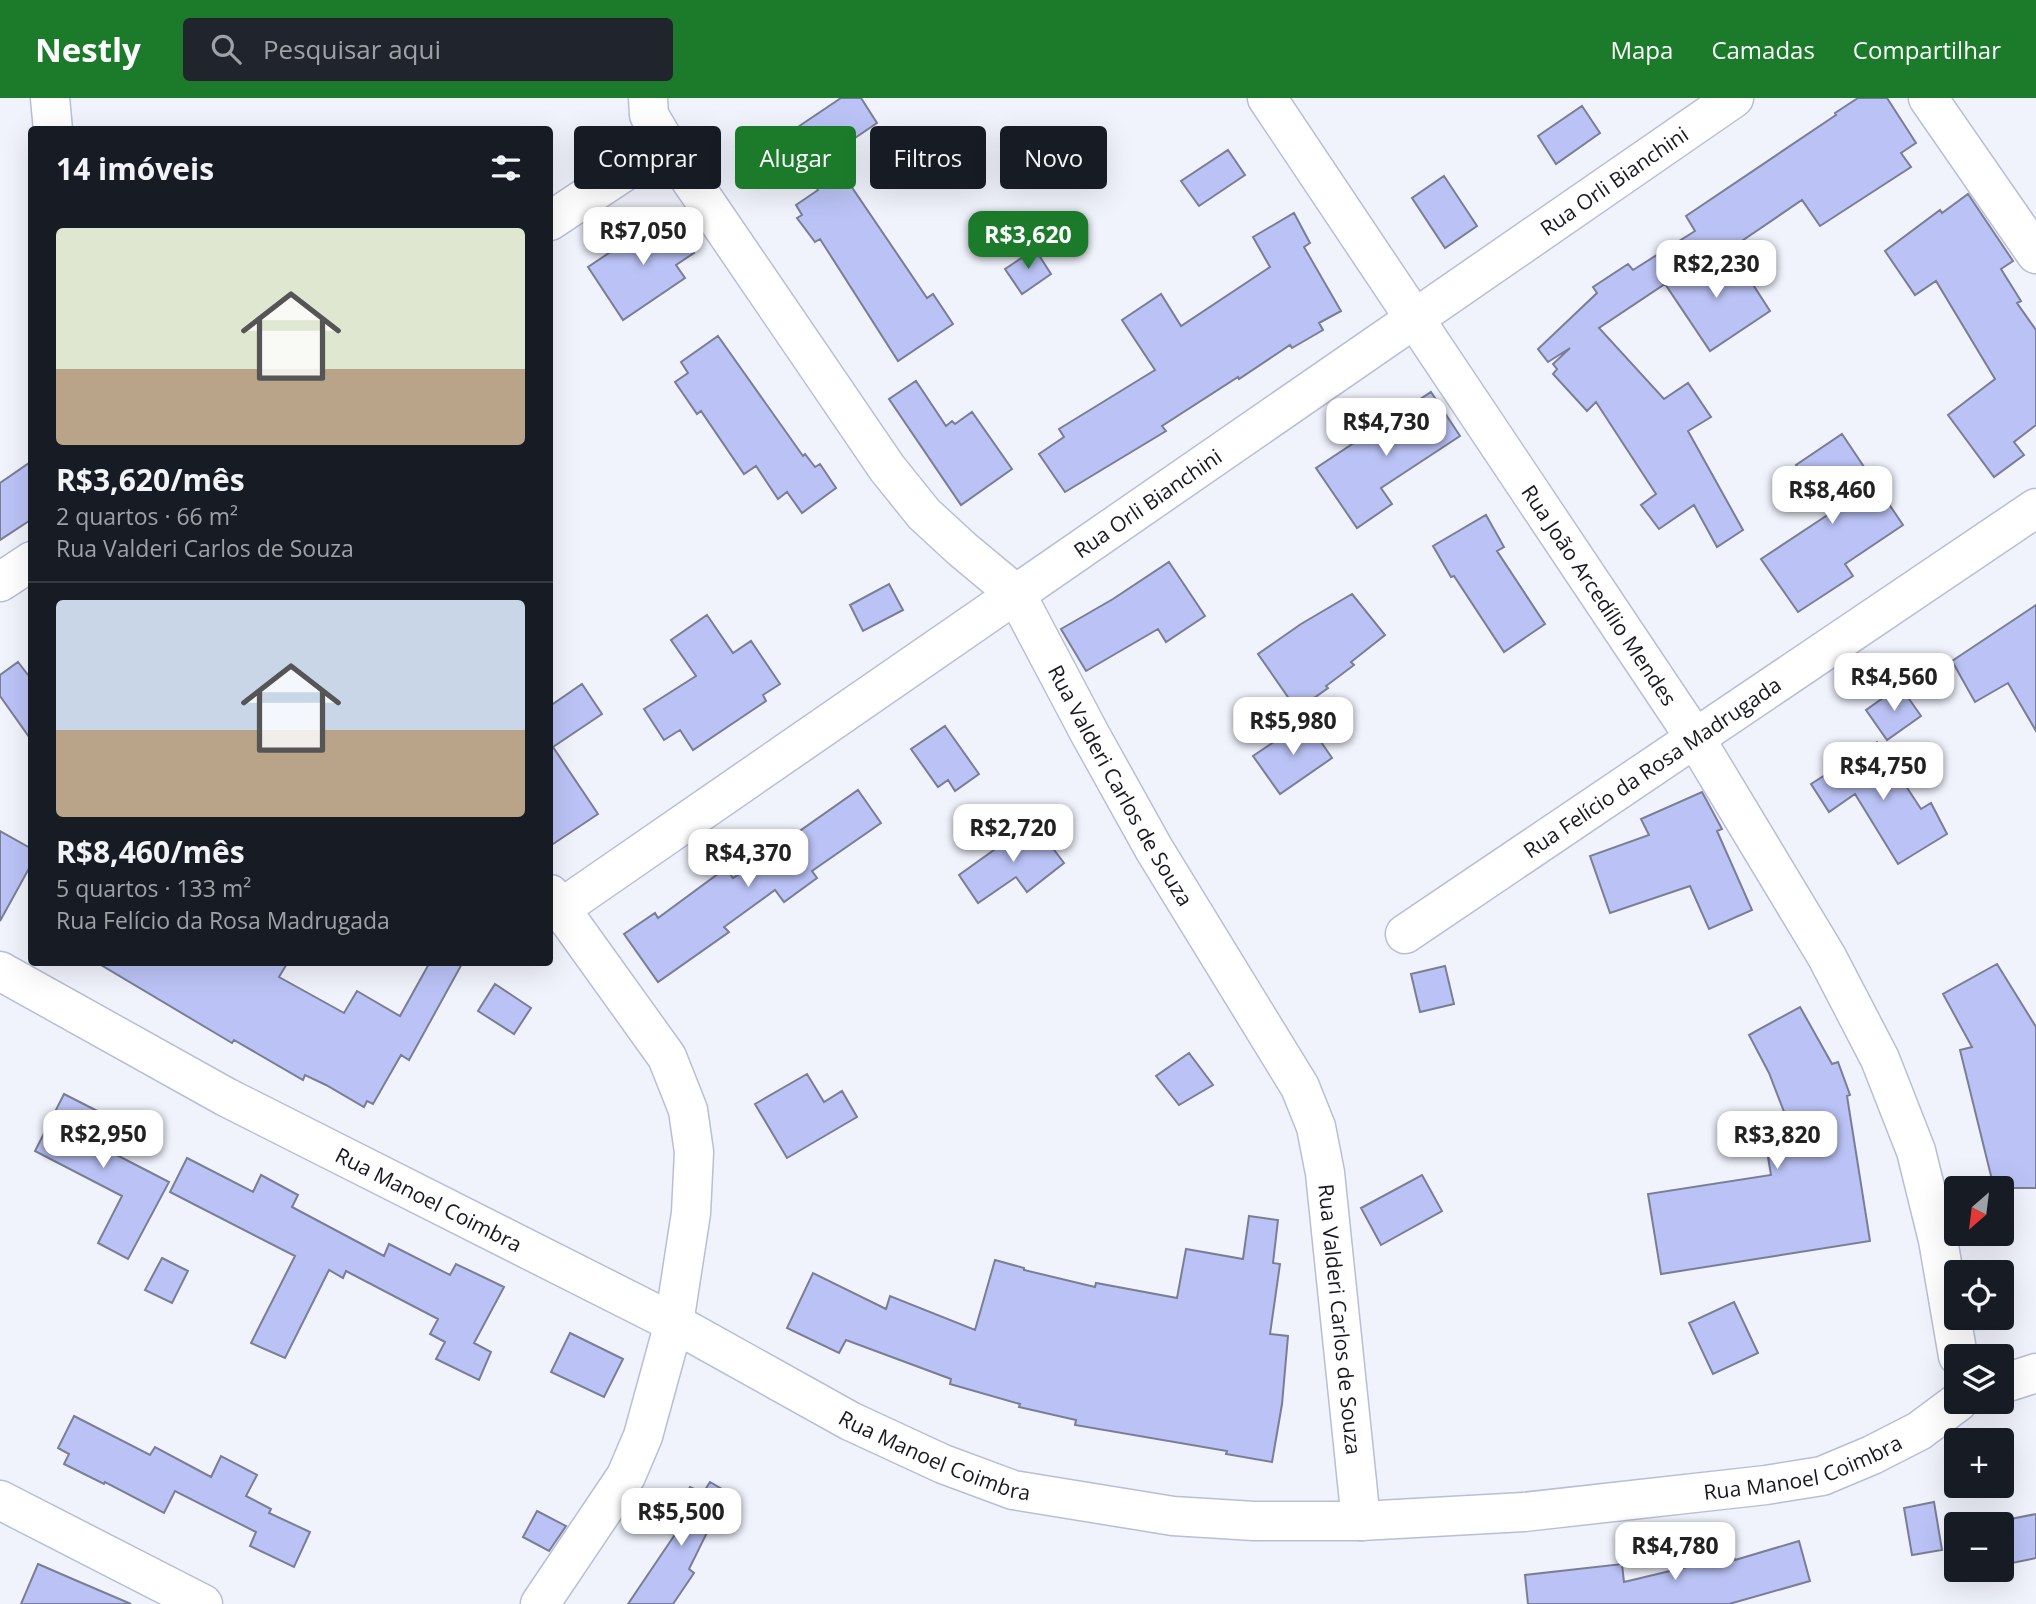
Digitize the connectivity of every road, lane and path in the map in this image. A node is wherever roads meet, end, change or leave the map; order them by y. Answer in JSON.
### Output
{"nodes":[{"id":1,"x":50,"y":98,"type":"edge"},
{"id":2,"x":648,"y":98,"type":"edge"},
{"id":3,"x":1267,"y":98,"type":"edge"},
{"id":4,"x":1734,"y":98,"type":"edge"},
{"id":5,"x":1928,"y":98,"type":"edge"},
{"id":6,"x":53,"y":126,"type":"edge"},
{"id":7,"x":655,"y":126,"type":"edge"},
{"id":8,"x":598,"y":189,"type":"edge"},
{"id":9,"x":697,"y":189,"type":"edge"},
{"id":10,"x":553,"y":219,"type":"edge"},
{"id":11,"x":2036,"y":254,"type":"edge"},
{"id":12,"x":1415,"y":318,"type":"junction"},
{"id":13,"x":2036,"y":508,"type":"edge"},
{"id":14,"x":28,"y":564,"type":"edge"},
{"id":15,"x":0,"y":582,"type":"edge"},
{"id":16,"x":1016,"y":593,"type":"junction"},
{"id":17,"x":1695,"y":738,"type":"junction"},
{"id":18,"x":555,"y":901,"type":"edge"},
{"id":19,"x":1405,"y":934,"type":"dead end"},
{"id":20,"x":0,"y":971,"type":"edge"},
{"id":21,"x":674,"y":1323,"type":"junction"},
{"id":22,"x":1956,"y":1344,"type":"edge"},
{"id":23,"x":2036,"y":1373,"type":"edge"},
{"id":24,"x":2014,"y":1380,"type":"edge"},
{"id":25,"x":1944,"y":1412,"type":"edge"},
{"id":26,"x":0,"y":1500,"type":"edge"},
{"id":27,"x":1361,"y":1521,"type":"junction"},
{"id":28,"x":203,"y":1604,"type":"edge"},
{"id":29,"x":540,"y":1604,"type":"edge"}],
"edges":[{"from":1,"to":6,"type":"street"},
{"from":2,"to":7,"type":"street","name":"Rua Valderi Carlos de Souza"},
{"from":3,"to":12,"type":"street","name":"Rua João Arcedílio Mendes"},
{"from":4,"to":12,"type":"street","name":"Rua Orli Bianchini"},
{"from":5,"to":11,"type":"street"},
{"from":8,"to":10,"type":"street"},
{"from":9,"to":16,"type":"street","name":"Rua Valderi Carlos de Souza"},
{"from":12,"to":16,"type":"street","name":"Rua Orli Bianchini"},
{"from":12,"to":17,"type":"street","name":"Rua João Arcedílio Mendes"},
{"from":13,"to":17,"type":"street","name":"Rua Felício da Rosa Madrugada"},
{"from":14,"to":15,"type":"street"},
{"from":16,"to":18,"type":"street","name":"Rua Orli Bianchini"},
{"from":16,"to":27,"type":"street","name":"Rua Valderi Carlos de Souza"},
{"from":17,"to":19,"type":"street","name":"Rua Felício da Rosa Madrugada"},
{"from":17,"to":22,"type":"street","name":"Rua João Arcedílio Mendes"},
{"from":18,"to":21,"type":"street"},
{"from":20,"to":21,"type":"street","name":"Rua Manoel Coimbra"},
{"from":21,"to":27,"type":"street","name":"Rua Manoel Coimbra"},
{"from":21,"to":29,"type":"street"},
{"from":23,"to":24,"type":"street"},
{"from":25,"to":27,"type":"street","name":"Rua Manoel Coimbra"},
{"from":26,"to":28,"type":"street"}]}
